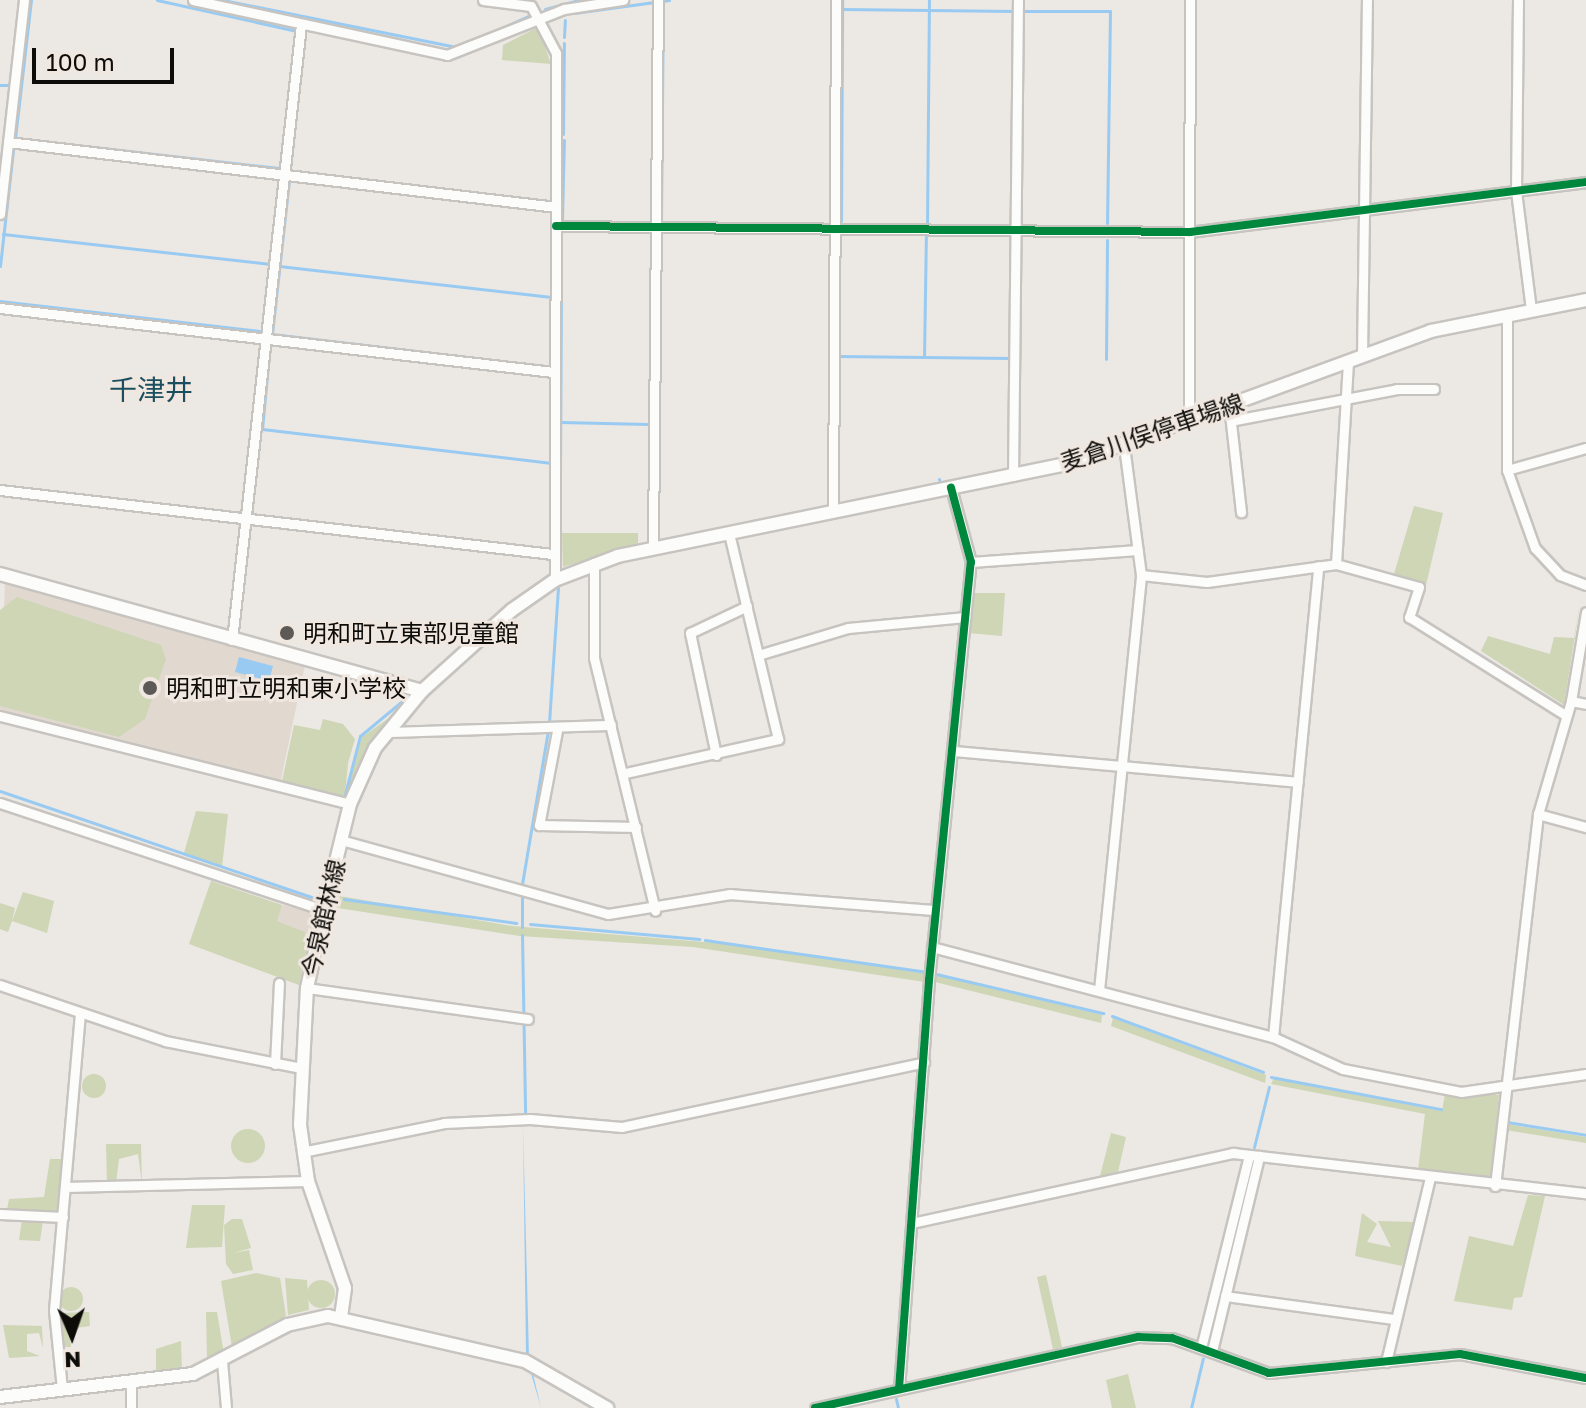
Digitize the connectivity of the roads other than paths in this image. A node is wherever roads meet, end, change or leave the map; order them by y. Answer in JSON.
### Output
{"nodes":[{"id":1,"x":24,"y":0,"type":"edge"},
{"id":2,"x":193,"y":0,"type":"edge"},
{"id":3,"x":483,"y":0,"type":"edge"},
{"id":4,"x":623,"y":0,"type":"edge"},
{"id":5,"x":658,"y":0,"type":"edge"},
{"id":6,"x":836,"y":0,"type":"edge"},
{"id":7,"x":1018,"y":0,"type":"edge"},
{"id":8,"x":1190,"y":0,"type":"edge"},
{"id":9,"x":1367,"y":0,"type":"edge"},
{"id":10,"x":1518,"y":0,"type":"edge"},
{"id":11,"x":207,"y":2,"type":"edge"},
{"id":12,"x":542,"y":17,"type":"junction"},
{"id":13,"x":301,"y":25,"type":"junction"},
{"id":14,"x":0,"y":88,"type":"edge"},
{"id":15,"x":14,"y":89,"type":"junction"},
{"id":16,"x":8,"y":142,"type":"junction"},
{"id":17,"x":284,"y":174,"type":"junction"},
{"id":18,"x":1586,"y":182,"type":"edge"},
{"id":19,"x":1516,"y":191,"type":"junction"},
{"id":20,"x":556,"y":207,"type":"junction"},
{"id":21,"x":1365,"y":212,"type":"junction"},
{"id":22,"x":0,"y":214,"type":"edge"},
{"id":23,"x":556,"y":226,"type":"junction"},
{"id":24,"x":655,"y":226,"type":"junction"},
{"id":25,"x":835,"y":229,"type":"junction"},
{"id":26,"x":1017,"y":232,"type":"junction"},
{"id":27,"x":1190,"y":232,"type":"junction"},
{"id":28,"x":1586,"y":300,"type":"edge"},
{"id":29,"x":0,"y":308,"type":"edge"},
{"id":30,"x":1531,"y":310,"type":"junction"},
{"id":31,"x":1507,"y":314,"type":"junction"},
{"id":32,"x":266,"y":338,"type":"junction"},
{"id":33,"x":1362,"y":356,"type":"junction"},
{"id":34,"x":1348,"y":361,"type":"junction"},
{"id":35,"x":553,"y":372,"type":"junction"},
{"id":36,"x":1434,"y":389,"type":"dead end"},
{"id":37,"x":1349,"y":398,"type":"junction"},
{"id":38,"x":1229,"y":405,"type":"junction"},
{"id":39,"x":1235,"y":420,"type":"junction"},
{"id":40,"x":1189,"y":421,"type":"junction"},
{"id":41,"x":1124,"y":445,"type":"junction"},
{"id":42,"x":1586,"y":448,"type":"edge"},
{"id":43,"x":1507,"y":470,"type":"junction"},
{"id":44,"x":1013,"y":476,"type":"junction"},
{"id":45,"x":951,"y":488,"type":"junction"},
{"id":46,"x":0,"y":490,"type":"edge"},
{"id":47,"x":833,"y":511,"type":"junction"},
{"id":48,"x":1241,"y":512,"type":"dead end"},
{"id":49,"x":246,"y":517,"type":"junction"},
{"id":50,"x":729,"y":533,"type":"junction"},
{"id":51,"x":653,"y":547,"type":"junction"},
{"id":52,"x":1138,"y":550,"type":"junction"},
{"id":53,"x":552,"y":554,"type":"junction"},
{"id":54,"x":971,"y":562,"type":"junction"},
{"id":55,"x":594,"y":563,"type":"junction"},
{"id":56,"x":1336,"y":564,"type":"junction"},
{"id":57,"x":1318,"y":566,"type":"junction"},
{"id":58,"x":0,"y":574,"type":"edge"},
{"id":59,"x":1141,"y":575,"type":"junction"},
{"id":60,"x":555,"y":580,"type":"junction"},
{"id":61,"x":1586,"y":585,"type":"edge"},
{"id":62,"x":747,"y":606,"type":"junction"},
{"id":63,"x":1586,"y":612,"type":"edge"},
{"id":64,"x":965,"y":617,"type":"junction"},
{"id":65,"x":232,"y":640,"type":"junction"},
{"id":66,"x":758,"y":655,"type":"junction"},
{"id":67,"x":422,"y":691,"type":"junction"},
{"id":68,"x":1571,"y":701,"type":"junction"},
{"id":69,"x":1586,"y":704,"type":"edge"},
{"id":70,"x":1565,"y":715,"type":"junction"},
{"id":71,"x":0,"y":716,"type":"edge"},
{"id":72,"x":611,"y":725,"type":"junction"},
{"id":73,"x":557,"y":731,"type":"junction"},
{"id":74,"x":387,"y":732,"type":"junction"},
{"id":75,"x":953,"y":751,"type":"junction"},
{"id":76,"x":716,"y":755,"type":"junction"},
{"id":77,"x":1122,"y":767,"type":"junction"},
{"id":78,"x":626,"y":773,"type":"junction"},
{"id":79,"x":1298,"y":782,"type":"junction"},
{"id":80,"x":0,"y":803,"type":"edge"},
{"id":81,"x":350,"y":804,"type":"junction"},
{"id":82,"x":1538,"y":814,"type":"junction"},
{"id":83,"x":636,"y":827,"type":"junction"},
{"id":84,"x":1586,"y":827,"type":"edge"},
{"id":85,"x":341,"y":840,"type":"junction"},
{"id":86,"x":324,"y":910,"type":"junction"},
{"id":87,"x":935,"y":910,"type":"junction"},
{"id":88,"x":655,"y":911,"type":"junction"},
{"id":89,"x":932,"y":947,"type":"junction"},
{"id":90,"x":279,"y":983,"type":"dead end"},
{"id":91,"x":0,"y":985,"type":"edge"},
{"id":92,"x":307,"y":988,"type":"junction"},
{"id":93,"x":1099,"y":990,"type":"junction"},
{"id":94,"x":80,"y":1015,"type":"junction"},
{"id":95,"x":528,"y":1019,"type":"dead end"},
{"id":96,"x":1273,"y":1037,"type":"junction"},
{"id":97,"x":924,"y":1062,"type":"junction"},
{"id":98,"x":275,"y":1064,"type":"junction"},
{"id":99,"x":301,"y":1068,"type":"junction"},
{"id":100,"x":1586,"y":1074,"type":"edge"},
{"id":101,"x":1507,"y":1088,"type":"junction"},
{"id":102,"x":302,"y":1152,"type":"junction"},
{"id":103,"x":1254,"y":1155,"type":"junction"},
{"id":104,"x":1430,"y":1178,"type":"junction"},
{"id":105,"x":308,"y":1181,"type":"junction"},
{"id":106,"x":1495,"y":1186,"type":"junction"},
{"id":107,"x":65,"y":1187,"type":"junction"},
{"id":108,"x":1586,"y":1193,"type":"edge"},
{"id":109,"x":0,"y":1214,"type":"edge"},
{"id":110,"x":63,"y":1217,"type":"junction"},
{"id":111,"x":912,"y":1223,"type":"junction"},
{"id":112,"x":1225,"y":1296,"type":"junction"},
{"id":113,"x":341,"y":1317,"type":"junction"},
{"id":114,"x":1394,"y":1319,"type":"junction"},
{"id":115,"x":1201,"y":1348,"type":"junction"},
{"id":116,"x":1212,"y":1351,"type":"junction"},
{"id":117,"x":222,"y":1361,"type":"junction"},
{"id":118,"x":1386,"y":1362,"type":"junction"},
{"id":119,"x":1586,"y":1378,"type":"edge"},
{"id":120,"x":131,"y":1383,"type":"junction"},
{"id":121,"x":62,"y":1389,"type":"junction"},
{"id":122,"x":899,"y":1389,"type":"junction"},
{"id":123,"x":0,"y":1397,"type":"edge"},
{"id":124,"x":16,"y":1401,"type":"edge"},
{"id":125,"x":131,"y":1408,"type":"edge"},
{"id":126,"x":226,"y":1408,"type":"edge"},
{"id":127,"x":607,"y":1408,"type":"edge"},
{"id":128,"x":815,"y":1408,"type":"edge"}],
"edges":[{"from":1,"to":15,"type":"street"},
{"from":2,"to":11,"type":"street"},
{"from":3,"to":12,"type":"street"},
{"from":4,"to":12,"type":"street"},
{"from":5,"to":24,"type":"street"},
{"from":6,"to":25,"type":"street"},
{"from":7,"to":26,"type":"street"},
{"from":8,"to":27,"type":"street"},
{"from":9,"to":21,"type":"street"},
{"from":10,"to":19,"type":"street"},
{"from":11,"to":13,"type":"street"},
{"from":12,"to":13,"type":"street"},
{"from":12,"to":20,"type":"street"},
{"from":13,"to":17,"type":"street"},
{"from":14,"to":15,"type":"street"},
{"from":15,"to":16,"type":"street"},
{"from":16,"to":17,"type":"street"},
{"from":16,"to":22,"type":"street"},
{"from":17,"to":20,"type":"street"},
{"from":17,"to":32,"type":"street"},
{"from":18,"to":19,"type":"street"},
{"from":19,"to":21,"type":"street"},
{"from":19,"to":30,"type":"street"},
{"from":20,"to":23,"type":"street"},
{"from":21,"to":27,"type":"street"},
{"from":21,"to":33,"type":"street"},
{"from":23,"to":24,"type":"street"},
{"from":23,"to":35,"type":"street"},
{"from":24,"to":25,"type":"street"},
{"from":24,"to":51,"type":"street"},
{"from":25,"to":26,"type":"street"},
{"from":25,"to":47,"type":"street"},
{"from":26,"to":27,"type":"street"},
{"from":26,"to":44,"type":"street"},
{"from":27,"to":40,"type":"street"},
{"from":28,"to":30,"type":"main road","name":"麦倉川俣停車場線"},
{"from":29,"to":32,"type":"street"},
{"from":30,"to":31,"type":"main road","name":"麦倉川俣停車場線"},
{"from":31,"to":33,"type":"main road","name":"麦倉川俣停車場線"},
{"from":31,"to":43,"type":"street"},
{"from":32,"to":35,"type":"street"},
{"from":32,"to":49,"type":"street"},
{"from":33,"to":34,"type":"main road","name":"麦倉川俣停車場線"},
{"from":34,"to":37,"type":"street"},
{"from":34,"to":38,"type":"main road","name":"麦倉川俣停車場線"},
{"from":35,"to":53,"type":"street"},
{"from":36,"to":37,"type":"street"},
{"from":37,"to":39,"type":"street"},
{"from":37,"to":56,"type":"street"},
{"from":38,"to":39,"type":"street"},
{"from":38,"to":40,"type":"main road","name":"麦倉川俣停車場線"},
{"from":39,"to":48,"type":"street"},
{"from":40,"to":41,"type":"main road","name":"麦倉川俣停車場線"},
{"from":41,"to":44,"type":"main road","name":"麦倉川俣停車場線"},
{"from":41,"to":52,"type":"street"},
{"from":42,"to":43,"type":"street"},
{"from":43,"to":61,"type":"street"},
{"from":44,"to":45,"type":"main road","name":"麦倉川俣停車場線"},
{"from":45,"to":47,"type":"main road","name":"麦倉川俣停車場線"},
{"from":45,"to":54,"type":"street"},
{"from":46,"to":49,"type":"street"},
{"from":47,"to":50,"type":"main road","name":"麦倉川俣停車場線"},
{"from":49,"to":53,"type":"street"},
{"from":49,"to":65,"type":"street"},
{"from":50,"to":51,"type":"main road","name":"麦倉川俣停車場線"},
{"from":50,"to":62,"type":"street"},
{"from":51,"to":55,"type":"main road","name":"麦倉川俣停車場線"},
{"from":52,"to":54,"type":"street"},
{"from":52,"to":59,"type":"street"},
{"from":53,"to":60,"type":"street"},
{"from":54,"to":64,"type":"street"},
{"from":55,"to":60,"type":"main road","name":"麦倉川俣停車場線"},
{"from":55,"to":72,"type":"street"},
{"from":56,"to":57,"type":"street"},
{"from":56,"to":70,"type":"street"},
{"from":57,"to":59,"type":"street"},
{"from":57,"to":79,"type":"street"},
{"from":58,"to":65,"type":"main road"},
{"from":59,"to":77,"type":"street"},
{"from":60,"to":67,"type":"main road","name":"麦倉川俣停車場線"},
{"from":62,"to":66,"type":"street"},
{"from":62,"to":76,"type":"street"},
{"from":63,"to":68,"type":"street"},
{"from":64,"to":66,"type":"street"},
{"from":64,"to":75,"type":"street"},
{"from":65,"to":67,"type":"main road"},
{"from":66,"to":76,"type":"street"},
{"from":67,"to":74,"type":"main road","name":"今泉館林線"},
{"from":68,"to":69,"type":"street"},
{"from":68,"to":70,"type":"street"},
{"from":70,"to":82,"type":"street"},
{"from":71,"to":81,"type":"street"},
{"from":72,"to":73,"type":"street"},
{"from":72,"to":78,"type":"street"},
{"from":73,"to":74,"type":"street"},
{"from":73,"to":83,"type":"street"},
{"from":74,"to":81,"type":"main road","name":"今泉館林線"},
{"from":75,"to":77,"type":"street"},
{"from":75,"to":87,"type":"street"},
{"from":76,"to":78,"type":"street"},
{"from":77,"to":79,"type":"street"},
{"from":77,"to":93,"type":"street"},
{"from":78,"to":83,"type":"street"},
{"from":79,"to":96,"type":"street"},
{"from":80,"to":86,"type":"street"},
{"from":81,"to":85,"type":"main road","name":"今泉館林線"},
{"from":82,"to":84,"type":"street"},
{"from":82,"to":101,"type":"street"},
{"from":83,"to":88,"type":"street"},
{"from":85,"to":86,"type":"main road","name":"今泉館林線"},
{"from":85,"to":88,"type":"street"},
{"from":86,"to":92,"type":"main road","name":"今泉館林線"},
{"from":87,"to":88,"type":"street"},
{"from":87,"to":89,"type":"street"},
{"from":89,"to":93,"type":"street"},
{"from":89,"to":97,"type":"street"},
{"from":90,"to":98,"type":"street"},
{"from":91,"to":94,"type":"street"},
{"from":92,"to":95,"type":"street"},
{"from":92,"to":99,"type":"main road","name":"今泉館林線"},
{"from":93,"to":96,"type":"street"},
{"from":94,"to":98,"type":"street"},
{"from":94,"to":107,"type":"street"},
{"from":96,"to":101,"type":"street"},
{"from":97,"to":102,"type":"street"},
{"from":97,"to":111,"type":"street"},
{"from":98,"to":99,"type":"street"},
{"from":99,"to":102,"type":"main road","name":"今泉館林線"},
{"from":100,"to":101,"type":"street"},
{"from":101,"to":106,"type":"street"},
{"from":102,"to":105,"type":"main road","name":"今泉館林線"},
{"from":103,"to":104,"type":"street"},
{"from":103,"to":111,"type":"street"},
{"from":103,"to":112,"type":"street"},
{"from":103,"to":115,"type":"street"},
{"from":104,"to":106,"type":"street"},
{"from":104,"to":114,"type":"street"},
{"from":105,"to":107,"type":"street"},
{"from":105,"to":113,"type":"main road","name":"今泉館林線"},
{"from":106,"to":108,"type":"street"},
{"from":107,"to":110,"type":"street"},
{"from":109,"to":110,"type":"street"},
{"from":110,"to":121,"type":"street"},
{"from":111,"to":122,"type":"street"},
{"from":112,"to":114,"type":"street"},
{"from":112,"to":116,"type":"street"},
{"from":113,"to":117,"type":"main road"},
{"from":113,"to":127,"type":"main road"},
{"from":114,"to":118,"type":"street"},
{"from":115,"to":116,"type":"street"},
{"from":115,"to":122,"type":"street"},
{"from":116,"to":118,"type":"street"},
{"from":117,"to":120,"type":"main road"},
{"from":117,"to":126,"type":"street"},
{"from":118,"to":119,"type":"street"},
{"from":120,"to":121,"type":"main road"},
{"from":120,"to":125,"type":"street"},
{"from":121,"to":124,"type":"main road"},
{"from":122,"to":128,"type":"street"},
{"from":123,"to":124,"type":"main road"}]}
